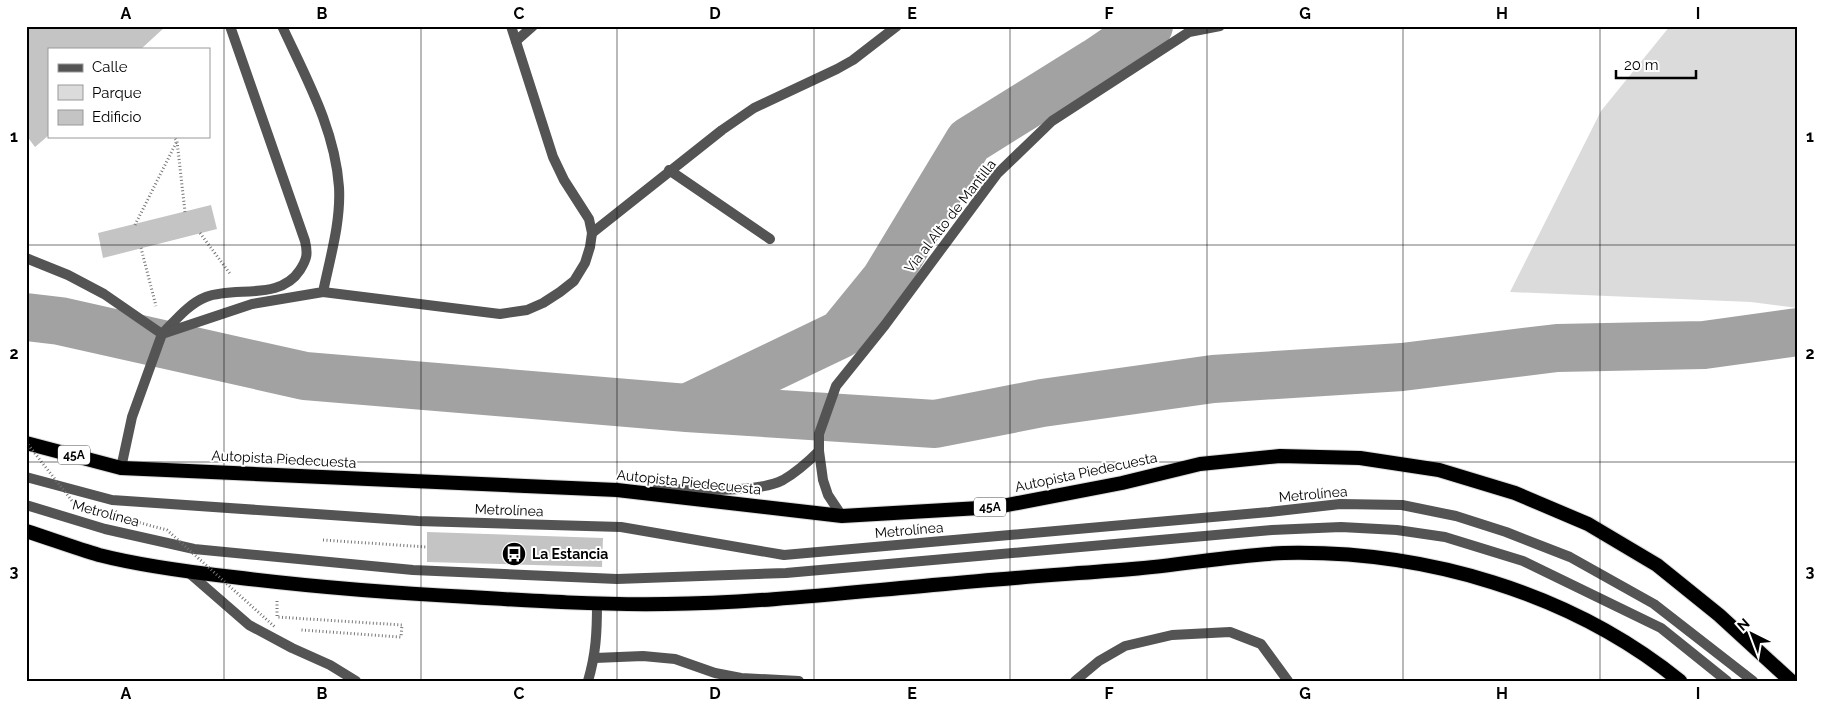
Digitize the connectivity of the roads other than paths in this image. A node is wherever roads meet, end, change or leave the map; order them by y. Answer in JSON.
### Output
{"nodes":[{"id":1,"x":230,"y":26,"type":"edge"},
{"id":2,"x":282,"y":26,"type":"edge"},
{"id":3,"x":512,"y":26,"type":"edge"},
{"id":4,"x":533,"y":26,"type":"edge"},
{"id":5,"x":897,"y":26,"type":"edge"},
{"id":6,"x":1220,"y":26,"type":"edge"},
{"id":7,"x":1190,"y":29,"type":"edge"},
{"id":8,"x":516,"y":41,"type":"junction"},
{"id":9,"x":669,"y":170,"type":"junction"},
{"id":10,"x":592,"y":233,"type":"junction"},
{"id":11,"x":770,"y":239,"type":"dead end"},
{"id":12,"x":26,"y":258,"type":"edge"},
{"id":13,"x":323,"y":292,"type":"junction"},
{"id":14,"x":162,"y":334,"type":"junction"},
{"id":15,"x":26,"y":443,"type":"edge"},
{"id":16,"x":819,"y":451,"type":"junction"},
{"id":17,"x":121,"y":468,"type":"junction"},
{"id":18,"x":26,"y":478,"type":"edge"},
{"id":19,"x":617,"y":490,"type":"junction"},
{"id":20,"x":26,"y":505,"type":"edge"},
{"id":21,"x":842,"y":516,"type":"junction"},
{"id":22,"x":26,"y":532,"type":"edge"},
{"id":23,"x":188,"y":572,"type":"junction"},
{"id":24,"x":597,"y":604,"type":"junction"},
{"id":25,"x":595,"y":658,"type":"junction"},
{"id":26,"x":356,"y":681,"type":"edge"},
{"id":27,"x":588,"y":681,"type":"edge"},
{"id":28,"x":799,"y":681,"type":"edge"},
{"id":29,"x":1074,"y":681,"type":"edge"},
{"id":30,"x":1288,"y":681,"type":"edge"},
{"id":31,"x":1680,"y":681,"type":"edge"},
{"id":32,"x":1727,"y":681,"type":"edge"},
{"id":33,"x":1753,"y":681,"type":"edge"},
{"id":34,"x":1791,"y":681,"type":"edge"}],
"edges":[{"from":1,"to":14,"type":"street"},
{"from":2,"to":13,"type":"street"},
{"from":3,"to":8,"type":"street"},
{"from":4,"to":8,"type":"street"},
{"from":5,"to":9,"type":"street"},
{"from":6,"to":7,"type":"street","name":"Vía al Alto de Mantilla"},
{"from":7,"to":16,"type":"street","name":"Vía al Alto de Mantilla"},
{"from":8,"to":10,"type":"street"},
{"from":9,"to":10,"type":"street"},
{"from":9,"to":11,"type":"street"},
{"from":10,"to":13,"type":"street"},
{"from":12,"to":14,"type":"street"},
{"from":13,"to":14,"type":"street"},
{"from":14,"to":17,"type":"street"},
{"from":15,"to":17,"type":"highway","name":"Autopista Piedecuesta","number":"45A"},
{"from":16,"to":19,"type":"street"},
{"from":16,"to":21,"type":"street","name":"Vía al Alto de Mantilla"},
{"from":17,"to":19,"type":"highway","name":"Autopista Piedecuesta","number":"45A"},
{"from":18,"to":33,"type":"street","name":"Metrolínea"},
{"from":19,"to":21,"type":"highway","name":"Autopista Piedecuesta","number":"45A"},
{"from":20,"to":32,"type":"street","name":"Metrolínea"},
{"from":21,"to":34,"type":"highway","name":"Autopista Piedecuesta","number":"45A"},
{"from":22,"to":23,"type":"highway"},
{"from":23,"to":24,"type":"highway"},
{"from":23,"to":26,"type":"street"},
{"from":24,"to":25,"type":"street"},
{"from":24,"to":31,"type":"highway"},
{"from":25,"to":27,"type":"street"},
{"from":25,"to":28,"type":"street"},
{"from":29,"to":30,"type":"street"}]}
